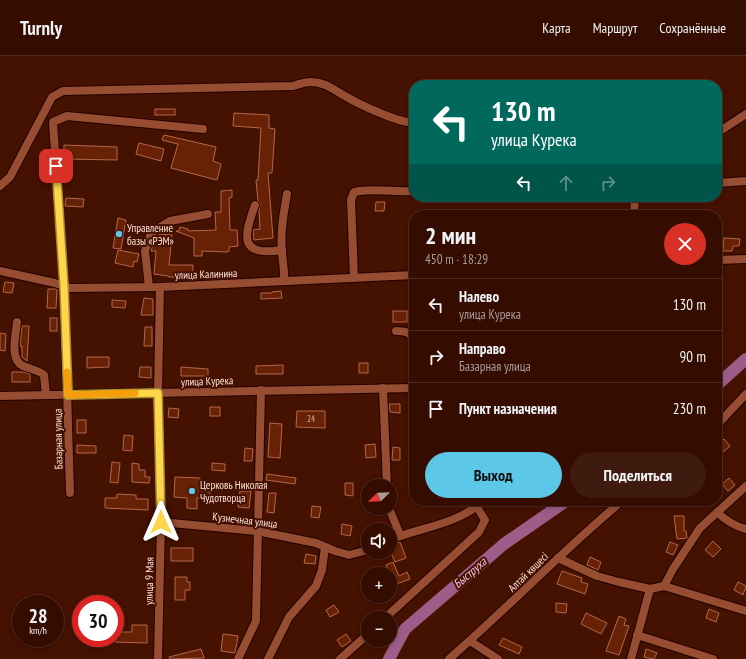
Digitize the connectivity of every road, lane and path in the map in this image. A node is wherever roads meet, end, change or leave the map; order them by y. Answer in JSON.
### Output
{"nodes":[{"id":1,"x":746,"y":114,"type":"edge"},
{"id":2,"x":409,"y":122,"type":"edge"},
{"id":3,"x":203,"y":128,"type":"dead end"},
{"id":4,"x":722,"y":130,"type":"edge"},
{"id":5,"x":746,"y":181,"type":"edge"},
{"id":6,"x":722,"y":183,"type":"edge"},
{"id":7,"x":0,"y":186,"type":"edge"},
{"id":8,"x":409,"y":191,"type":"edge"},
{"id":9,"x":287,"y":194,"type":"dead end"},
{"id":10,"x":255,"y":205,"type":"dead end"},
{"id":11,"x":208,"y":214,"type":"dead end"},
{"id":12,"x":282,"y":250,"type":"junction"},
{"id":13,"x":746,"y":259,"type":"edge"},
{"id":14,"x":722,"y":260,"type":"edge"},
{"id":15,"x":0,"y":271,"type":"edge"},
{"id":16,"x":409,"y":276,"type":"edge"},
{"id":17,"x":354,"y":278,"type":"junction"},
{"id":18,"x":284,"y":281,"type":"junction"},
{"id":19,"x":64,"y":286,"type":"junction"},
{"id":20,"x":148,"y":287,"type":"junction"},
{"id":21,"x":160,"y":287,"type":"junction"},
{"id":22,"x":17,"y":322,"type":"dead end"},
{"id":23,"x":396,"y":331,"type":"dead end"},
{"id":24,"x":409,"y":334,"type":"edge"},
{"id":25,"x":383,"y":388,"type":"junction"},
{"id":26,"x":409,"y":388,"type":"edge"},
{"id":27,"x":261,"y":390,"type":"junction"},
{"id":28,"x":158,"y":393,"type":"junction"},
{"id":29,"x":746,"y":394,"type":"edge"},
{"id":30,"x":46,"y":395,"type":"junction"},
{"id":31,"x":68,"y":395,"type":"junction"},
{"id":32,"x":0,"y":396,"type":"edge"},
{"id":33,"x":722,"y":420,"type":"edge"},
{"id":34,"x":388,"y":479,"type":"edge"},
{"id":35,"x":746,"y":486,"type":"edge"},
{"id":36,"x":70,"y":493,"type":"dead end"},
{"id":37,"x":616,"y":506,"type":"edge"},
{"id":38,"x":477,"y":507,"type":"joint"},
{"id":39,"x":718,"y":512,"type":"junction"},
{"id":40,"x":392,"y":515,"type":"edge"},
{"id":41,"x":161,"y":522,"type":"junction"},
{"id":42,"x":746,"y":529,"type":"edge"},
{"id":43,"x":257,"y":530,"type":"junction"},
{"id":44,"x":400,"y":535,"type":"junction"},
{"id":45,"x":397,"y":536,"type":"edge"},
{"id":46,"x":326,"y":547,"type":"junction"},
{"id":47,"x":361,"y":552,"type":"edge"},
{"id":48,"x":558,"y":558,"type":"junction"},
{"id":49,"x":664,"y":586,"type":"junction"},
{"id":50,"x":650,"y":589,"type":"junction"},
{"id":51,"x":392,"y":611,"type":"edge"},
{"id":52,"x":746,"y":611,"type":"edge"},
{"id":53,"x":637,"y":634,"type":"junction"},
{"id":54,"x":361,"y":640,"type":"edge"},
{"id":55,"x":470,"y":641,"type":"junction"},
{"id":56,"x":158,"y":659,"type":"edge"},
{"id":57,"x":238,"y":659,"type":"edge"},
{"id":58,"x":268,"y":659,"type":"edge"},
{"id":59,"x":340,"y":659,"type":"edge"},
{"id":60,"x":449,"y":659,"type":"edge"},
{"id":61,"x":498,"y":659,"type":"edge"},
{"id":62,"x":631,"y":659,"type":"edge"},
{"id":63,"x":713,"y":659,"type":"edge"}],
"edges":[{"from":1,"to":4,"type":"street"},
{"from":2,"to":7,"type":"street"},
{"from":3,"to":19,"type":"street","name":"Базарная улица"},
{"from":5,"to":6,"type":"street"},
{"from":8,"to":17,"type":"street"},
{"from":9,"to":12,"type":"street"},
{"from":10,"to":12,"type":"street"},
{"from":11,"to":20,"type":"street"},
{"from":12,"to":18,"type":"street"},
{"from":13,"to":14,"type":"street"},
{"from":15,"to":19,"type":"street","name":"улица Калинина"},
{"from":16,"to":17,"type":"street","name":"улица Калинина"},
{"from":17,"to":18,"type":"street","name":"улица Калинина"},
{"from":18,"to":21,"type":"street","name":"улица Калинина"},
{"from":19,"to":20,"type":"street","name":"улица Калинина"},
{"from":19,"to":31,"type":"street","name":"Базарная улица"},
{"from":20,"to":21,"type":"street","name":"улица Калинина"},
{"from":21,"to":28,"type":"street","name":"улица 9 Мая"},
{"from":22,"to":30,"type":"street"},
{"from":23,"to":24,"type":"street"},
{"from":25,"to":26,"type":"street","name":"улица Курека"},
{"from":25,"to":27,"type":"street","name":"улица Курека"},
{"from":25,"to":34,"type":"street"},
{"from":27,"to":28,"type":"street","name":"улица Курека"},
{"from":27,"to":43,"type":"street"},
{"from":28,"to":31,"type":"street","name":"улица Курека"},
{"from":28,"to":41,"type":"street","name":"улица 9 Мая"},
{"from":29,"to":33,"type":"street"},
{"from":30,"to":31,"type":"street","name":"улица Курека"},
{"from":30,"to":32,"type":"street","name":"улица Курека"},
{"from":31,"to":36,"type":"street","name":"Базарная улица"},
{"from":35,"to":39,"type":"street"},
{"from":37,"to":48,"type":"street","name":"Алтай көшесі"},
{"from":38,"to":44,"type":"street"},
{"from":38,"to":51,"type":"street"},
{"from":39,"to":42,"type":"street"},
{"from":39,"to":49,"type":"street"},
{"from":40,"to":44,"type":"street"},
{"from":41,"to":43,"type":"street","name":"Кузнечная улица"},
{"from":41,"to":56,"type":"street","name":"улица 9 Мая"},
{"from":43,"to":46,"type":"street","name":"Кузнечная улица"},
{"from":43,"to":57,"type":"street"},
{"from":44,"to":45,"type":"street"},
{"from":46,"to":47,"type":"street","name":"Кузнечная улица"},
{"from":46,"to":58,"type":"street"},
{"from":48,"to":50,"type":"street"},
{"from":48,"to":55,"type":"street","name":"Алтай көшесі"},
{"from":49,"to":50,"type":"street"},
{"from":49,"to":52,"type":"street"},
{"from":50,"to":53,"type":"street"},
{"from":53,"to":62,"type":"street"},
{"from":53,"to":63,"type":"street"},
{"from":54,"to":59,"type":"street"},
{"from":55,"to":60,"type":"street","name":"Алтай көшесі"},
{"from":55,"to":61,"type":"street"}]}
